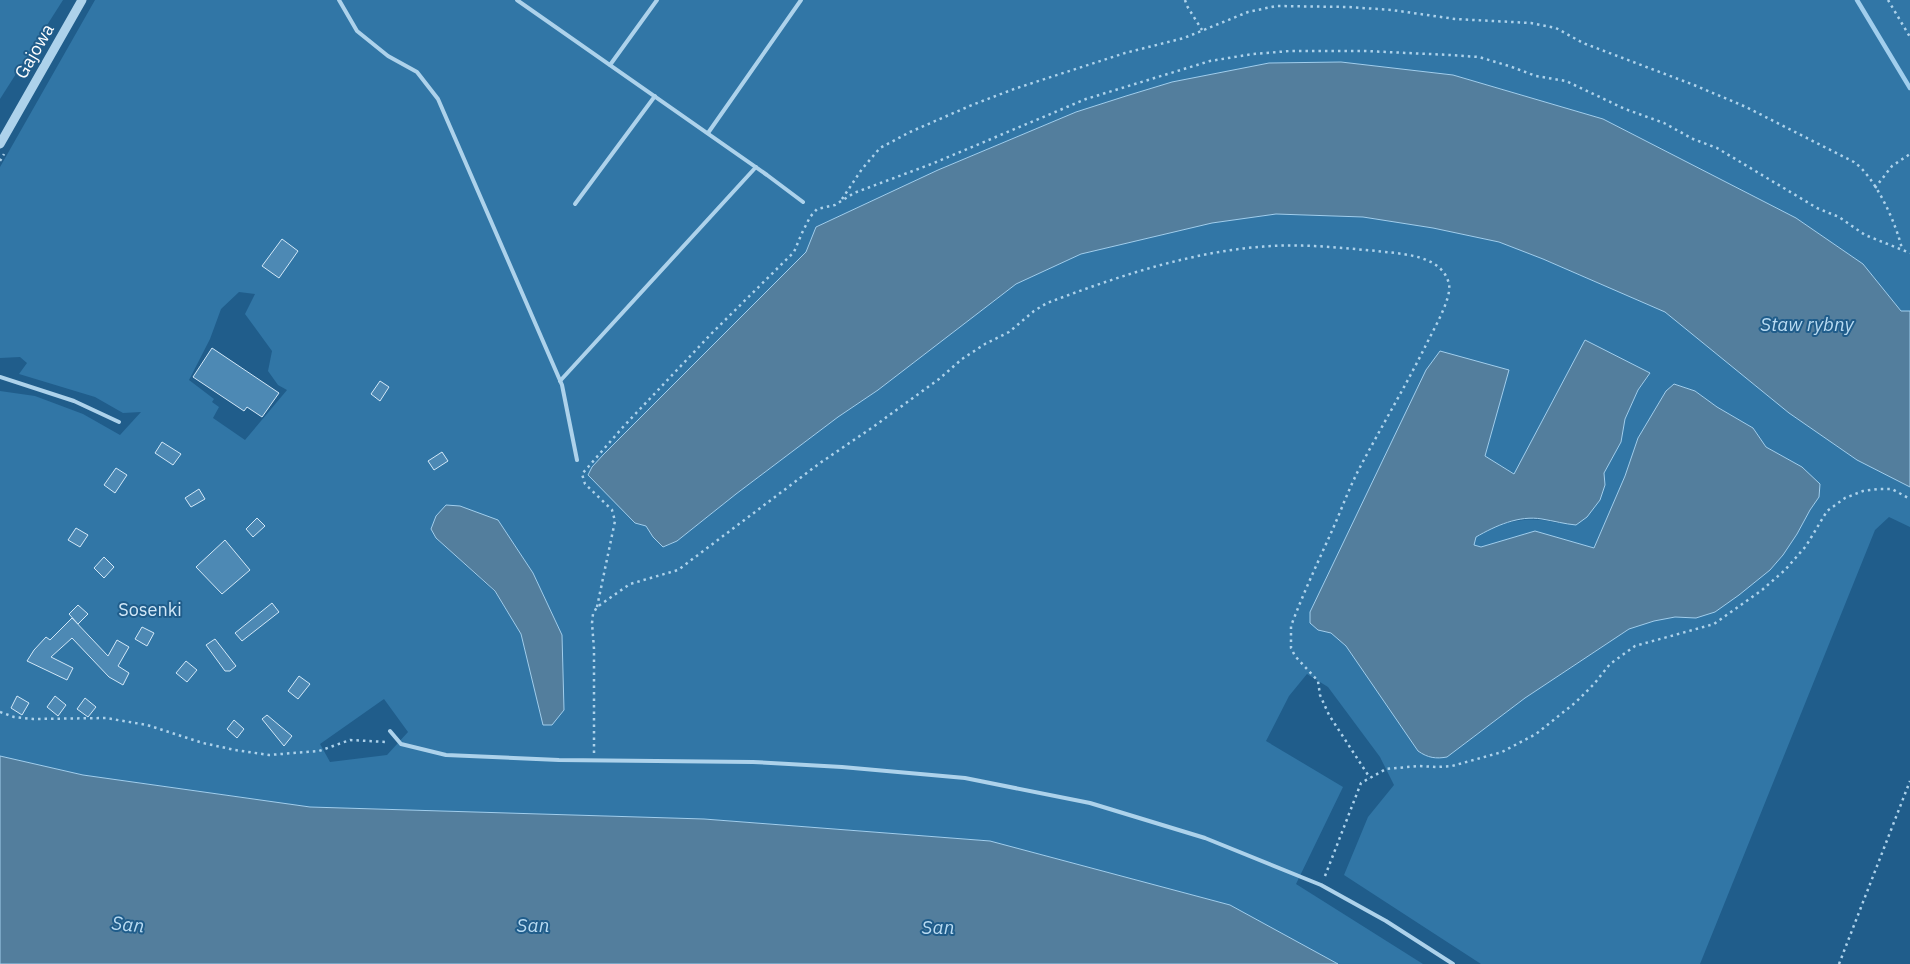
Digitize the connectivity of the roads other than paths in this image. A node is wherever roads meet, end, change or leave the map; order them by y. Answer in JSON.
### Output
{"nodes":[{"id":1,"x":82,"y":0,"type":"edge"},
{"id":2,"x":339,"y":0,"type":"edge"},
{"id":3,"x":517,"y":0,"type":"edge"},
{"id":4,"x":657,"y":0,"type":"edge"},
{"id":5,"x":801,"y":0,"type":"edge"},
{"id":6,"x":610,"y":65,"type":"junction"},
{"id":7,"x":656,"y":96,"type":"junction"},
{"id":8,"x":708,"y":133,"type":"junction"},
{"id":9,"x":0,"y":144,"type":"edge"},
{"id":10,"x":756,"y":166,"type":"junction"},
{"id":11,"x":803,"y":202,"type":"dead end"},
{"id":12,"x":575,"y":204,"type":"dead end"},
{"id":13,"x":0,"y":377,"type":"edge"},
{"id":14,"x":560,"y":381,"type":"junction"},
{"id":15,"x":120,"y":422,"type":"dead end"},
{"id":16,"x":576,"y":460,"type":"dead end"},
{"id":17,"x":390,"y":731,"type":"dead end"},
{"id":18,"x":1453,"y":964,"type":"edge"}],
"edges":[{"from":1,"to":9,"type":"street","name":"Gajowa"},
{"from":2,"to":14,"type":"lane"},
{"from":3,"to":6,"type":"lane"},
{"from":4,"to":6,"type":"lane"},
{"from":5,"to":8,"type":"lane"},
{"from":6,"to":7,"type":"lane"},
{"from":7,"to":8,"type":"lane"},
{"from":7,"to":12,"type":"lane"},
{"from":8,"to":10,"type":"lane"},
{"from":10,"to":11,"type":"lane"},
{"from":10,"to":14,"type":"lane"},
{"from":13,"to":15,"type":"lane"},
{"from":14,"to":16,"type":"lane"},
{"from":17,"to":18,"type":"lane"}]}
